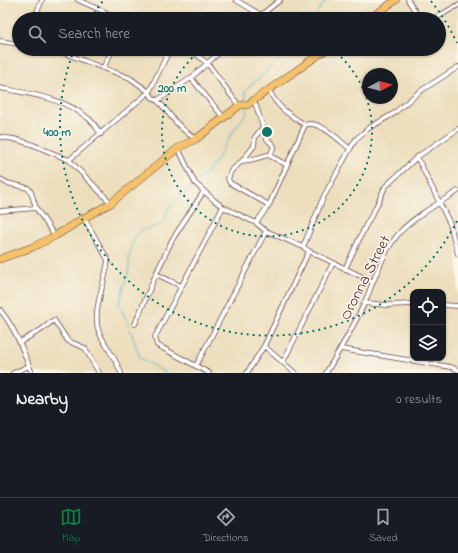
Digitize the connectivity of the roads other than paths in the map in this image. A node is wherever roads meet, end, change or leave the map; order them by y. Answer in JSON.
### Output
{"nodes":[{"id":1,"x":42,"y":0,"type":"edge"},
{"id":2,"x":78,"y":0,"type":"edge"},
{"id":3,"x":236,"y":0,"type":"edge"},
{"id":4,"x":280,"y":0,"type":"edge"},
{"id":5,"x":396,"y":0,"type":"edge"},
{"id":6,"x":408,"y":0,"type":"edge"},
{"id":7,"x":458,"y":5,"type":"edge"},
{"id":8,"x":37,"y":12,"type":"edge"},
{"id":9,"x":105,"y":12,"type":"edge"},
{"id":10,"x":256,"y":12,"type":"edge"},
{"id":11,"x":265,"y":12,"type":"edge"},
{"id":12,"x":379,"y":12,"type":"edge"},
{"id":13,"x":416,"y":12,"type":"edge"},
{"id":14,"x":446,"y":12,"type":"edge"},
{"id":15,"x":0,"y":42,"type":"edge"},
{"id":16,"x":12,"y":43,"type":"edge"},
{"id":17,"x":71,"y":56,"type":"edge"},
{"id":18,"x":109,"y":56,"type":"edge"},
{"id":19,"x":167,"y":56,"type":"edge"},
{"id":20,"x":198,"y":56,"type":"edge"},
{"id":21,"x":216,"y":56,"type":"edge"},
{"id":22,"x":317,"y":56,"type":"edge"},
{"id":23,"x":208,"y":64,"type":"junction"},
{"id":24,"x":458,"y":67,"type":"edge"},
{"id":25,"x":103,"y":68,"type":"junction"},
{"id":26,"x":191,"y":78,"type":"junction"},
{"id":27,"x":0,"y":88,"type":"edge"},
{"id":28,"x":269,"y":90,"type":"junction"},
{"id":29,"x":149,"y":92,"type":"junction"},
{"id":30,"x":158,"y":100,"type":"junction"},
{"id":31,"x":245,"y":104,"type":"junction"},
{"id":32,"x":224,"y":118,"type":"junction"},
{"id":33,"x":305,"y":125,"type":"junction"},
{"id":34,"x":263,"y":127,"type":"junction"},
{"id":35,"x":458,"y":129,"type":"edge"},
{"id":36,"x":100,"y":134,"type":"junction"},
{"id":37,"x":0,"y":137,"type":"edge"},
{"id":38,"x":196,"y":139,"type":"junction"},
{"id":39,"x":178,"y":148,"type":"junction"},
{"id":40,"x":350,"y":149,"type":"junction"},
{"id":41,"x":270,"y":156,"type":"junction"},
{"id":42,"x":417,"y":156,"type":"junction"},
{"id":43,"x":69,"y":160,"type":"junction"},
{"id":44,"x":242,"y":161,"type":"junction"},
{"id":45,"x":287,"y":165,"type":"junction"},
{"id":46,"x":0,"y":179,"type":"edge"},
{"id":47,"x":204,"y":190,"type":"junction"},
{"id":48,"x":458,"y":191,"type":"edge"},
{"id":49,"x":440,"y":202,"type":"junction"},
{"id":50,"x":111,"y":203,"type":"junction"},
{"id":51,"x":269,"y":205,"type":"junction"},
{"id":52,"x":36,"y":208,"type":"junction"},
{"id":53,"x":224,"y":208,"type":"junction"},
{"id":54,"x":0,"y":211,"type":"edge"},
{"id":55,"x":84,"y":218,"type":"junction"},
{"id":56,"x":256,"y":223,"type":"junction"},
{"id":57,"x":266,"y":231,"type":"junction"},
{"id":58,"x":55,"y":236,"type":"junction"},
{"id":59,"x":457,"y":246,"type":"edge"},
{"id":60,"x":303,"y":247,"type":"junction"},
{"id":61,"x":309,"y":251,"type":"junction"},
{"id":62,"x":458,"y":254,"type":"edge"},
{"id":63,"x":0,"y":259,"type":"edge"},
{"id":64,"x":333,"y":263,"type":"junction"},
{"id":65,"x":345,"y":269,"type":"junction"},
{"id":66,"x":156,"y":274,"type":"junction"},
{"id":67,"x":373,"y":282,"type":"junction"},
{"id":68,"x":181,"y":286,"type":"junction"},
{"id":69,"x":364,"y":303,"type":"junction"},
{"id":70,"x":410,"y":304,"type":"edge"},
{"id":71,"x":446,"y":305,"type":"edge"},
{"id":72,"x":458,"y":306,"type":"edge"},
{"id":73,"x":0,"y":310,"type":"edge"},
{"id":74,"x":135,"y":324,"type":"dead end"},
{"id":75,"x":20,"y":342,"type":"junction"},
{"id":76,"x":264,"y":346,"type":"junction"},
{"id":77,"x":341,"y":349,"type":"junction"},
{"id":78,"x":283,"y":362,"type":"junction"},
{"id":79,"x":29,"y":366,"type":"junction"},
{"id":80,"x":196,"y":366,"type":"junction"},
{"id":81,"x":458,"y":370,"type":"edge"},
{"id":82,"x":13,"y":373,"type":"edge"},
{"id":83,"x":32,"y":373,"type":"edge"},
{"id":84,"x":98,"y":373,"type":"edge"},
{"id":85,"x":122,"y":373,"type":"edge"},
{"id":86,"x":209,"y":373,"type":"edge"},
{"id":87,"x":247,"y":373,"type":"edge"},
{"id":88,"x":295,"y":373,"type":"edge"},
{"id":89,"x":326,"y":373,"type":"edge"}],
"edges":[{"from":1,"to":8,"type":"street"},
{"from":2,"to":9,"type":"street"},
{"from":3,"to":10,"type":"street"},
{"from":4,"to":11,"type":"street"},
{"from":5,"to":12,"type":"main road"},
{"from":6,"to":13,"type":"street"},
{"from":7,"to":14,"type":"street"},
{"from":15,"to":16,"type":"street"},
{"from":17,"to":25,"type":"street"},
{"from":18,"to":25,"type":"street"},
{"from":19,"to":29,"type":"street"},
{"from":20,"to":23,"type":"street"},
{"from":21,"to":23,"type":"street"},
{"from":22,"to":28,"type":"main road"},
{"from":23,"to":26,"type":"street"},
{"from":23,"to":31,"type":"street"},
{"from":24,"to":40,"type":"street"},
{"from":25,"to":29,"type":"street"},
{"from":26,"to":30,"type":"street"},
{"from":26,"to":32,"type":"street"},
{"from":27,"to":36,"type":"street"},
{"from":28,"to":31,"type":"main road"},
{"from":28,"to":33,"type":"street"},
{"from":29,"to":30,"type":"street"},
{"from":29,"to":36,"type":"street"},
{"from":30,"to":38,"type":"street"},
{"from":31,"to":32,"type":"main road"},
{"from":31,"to":34,"type":"street"},
{"from":32,"to":38,"type":"main road"},
{"from":33,"to":40,"type":"street"},
{"from":33,"to":45,"type":"street"},
{"from":34,"to":41,"type":"street"},
{"from":34,"to":44,"type":"street"},
{"from":35,"to":42,"type":"street"},
{"from":36,"to":43,"type":"street"},
{"from":37,"to":43,"type":"street"},
{"from":38,"to":39,"type":"main road"},
{"from":39,"to":47,"type":"street"},
{"from":39,"to":50,"type":"main road"},
{"from":40,"to":60,"type":"street"},
{"from":41,"to":44,"type":"street"},
{"from":41,"to":45,"type":"street"},
{"from":42,"to":49,"type":"street"},
{"from":42,"to":65,"type":"street"},
{"from":43,"to":50,"type":"street"},
{"from":44,"to":51,"type":"street"},
{"from":45,"to":51,"type":"street"},
{"from":46,"to":52,"type":"street"},
{"from":47,"to":53,"type":"street"},
{"from":47,"to":66,"type":"street"},
{"from":48,"to":49,"type":"street","name":"Oronna Street"},
{"from":49,"to":59,"type":"street"},
{"from":49,"to":67,"type":"street","name":"Oronna Street"},
{"from":50,"to":55,"type":"main road"},
{"from":51,"to":56,"type":"street"},
{"from":52,"to":54,"type":"street"},
{"from":52,"to":58,"type":"street"},
{"from":53,"to":56,"type":"street"},
{"from":53,"to":68,"type":"street"},
{"from":55,"to":58,"type":"main road"},
{"from":55,"to":85,"type":"street"},
{"from":56,"to":57,"type":"street"},
{"from":57,"to":60,"type":"street"},
{"from":57,"to":80,"type":"street"},
{"from":58,"to":63,"type":"main road"},
{"from":59,"to":62,"type":"street"},
{"from":60,"to":61,"type":"street"},
{"from":61,"to":64,"type":"street"},
{"from":61,"to":76,"type":"street"},
{"from":64,"to":65,"type":"street"},
{"from":64,"to":78,"type":"street"},
{"from":65,"to":67,"type":"street"},
{"from":66,"to":68,"type":"street"},
{"from":66,"to":74,"type":"street"},
{"from":67,"to":69,"type":"street","name":"Oronna Street"},
{"from":68,"to":80,"type":"street"},
{"from":69,"to":70,"type":"street"},
{"from":69,"to":77,"type":"street","name":"Oronna Street"},
{"from":71,"to":72,"type":"street"},
{"from":73,"to":75,"type":"street"},
{"from":75,"to":79,"type":"street"},
{"from":75,"to":84,"type":"street"},
{"from":76,"to":78,"type":"street"},
{"from":76,"to":87,"type":"street"},
{"from":77,"to":81,"type":"street"},
{"from":77,"to":89,"type":"street","name":"Oronna Street"},
{"from":78,"to":88,"type":"street"},
{"from":79,"to":82,"type":"street"},
{"from":79,"to":83,"type":"street"},
{"from":80,"to":86,"type":"street"}]}
